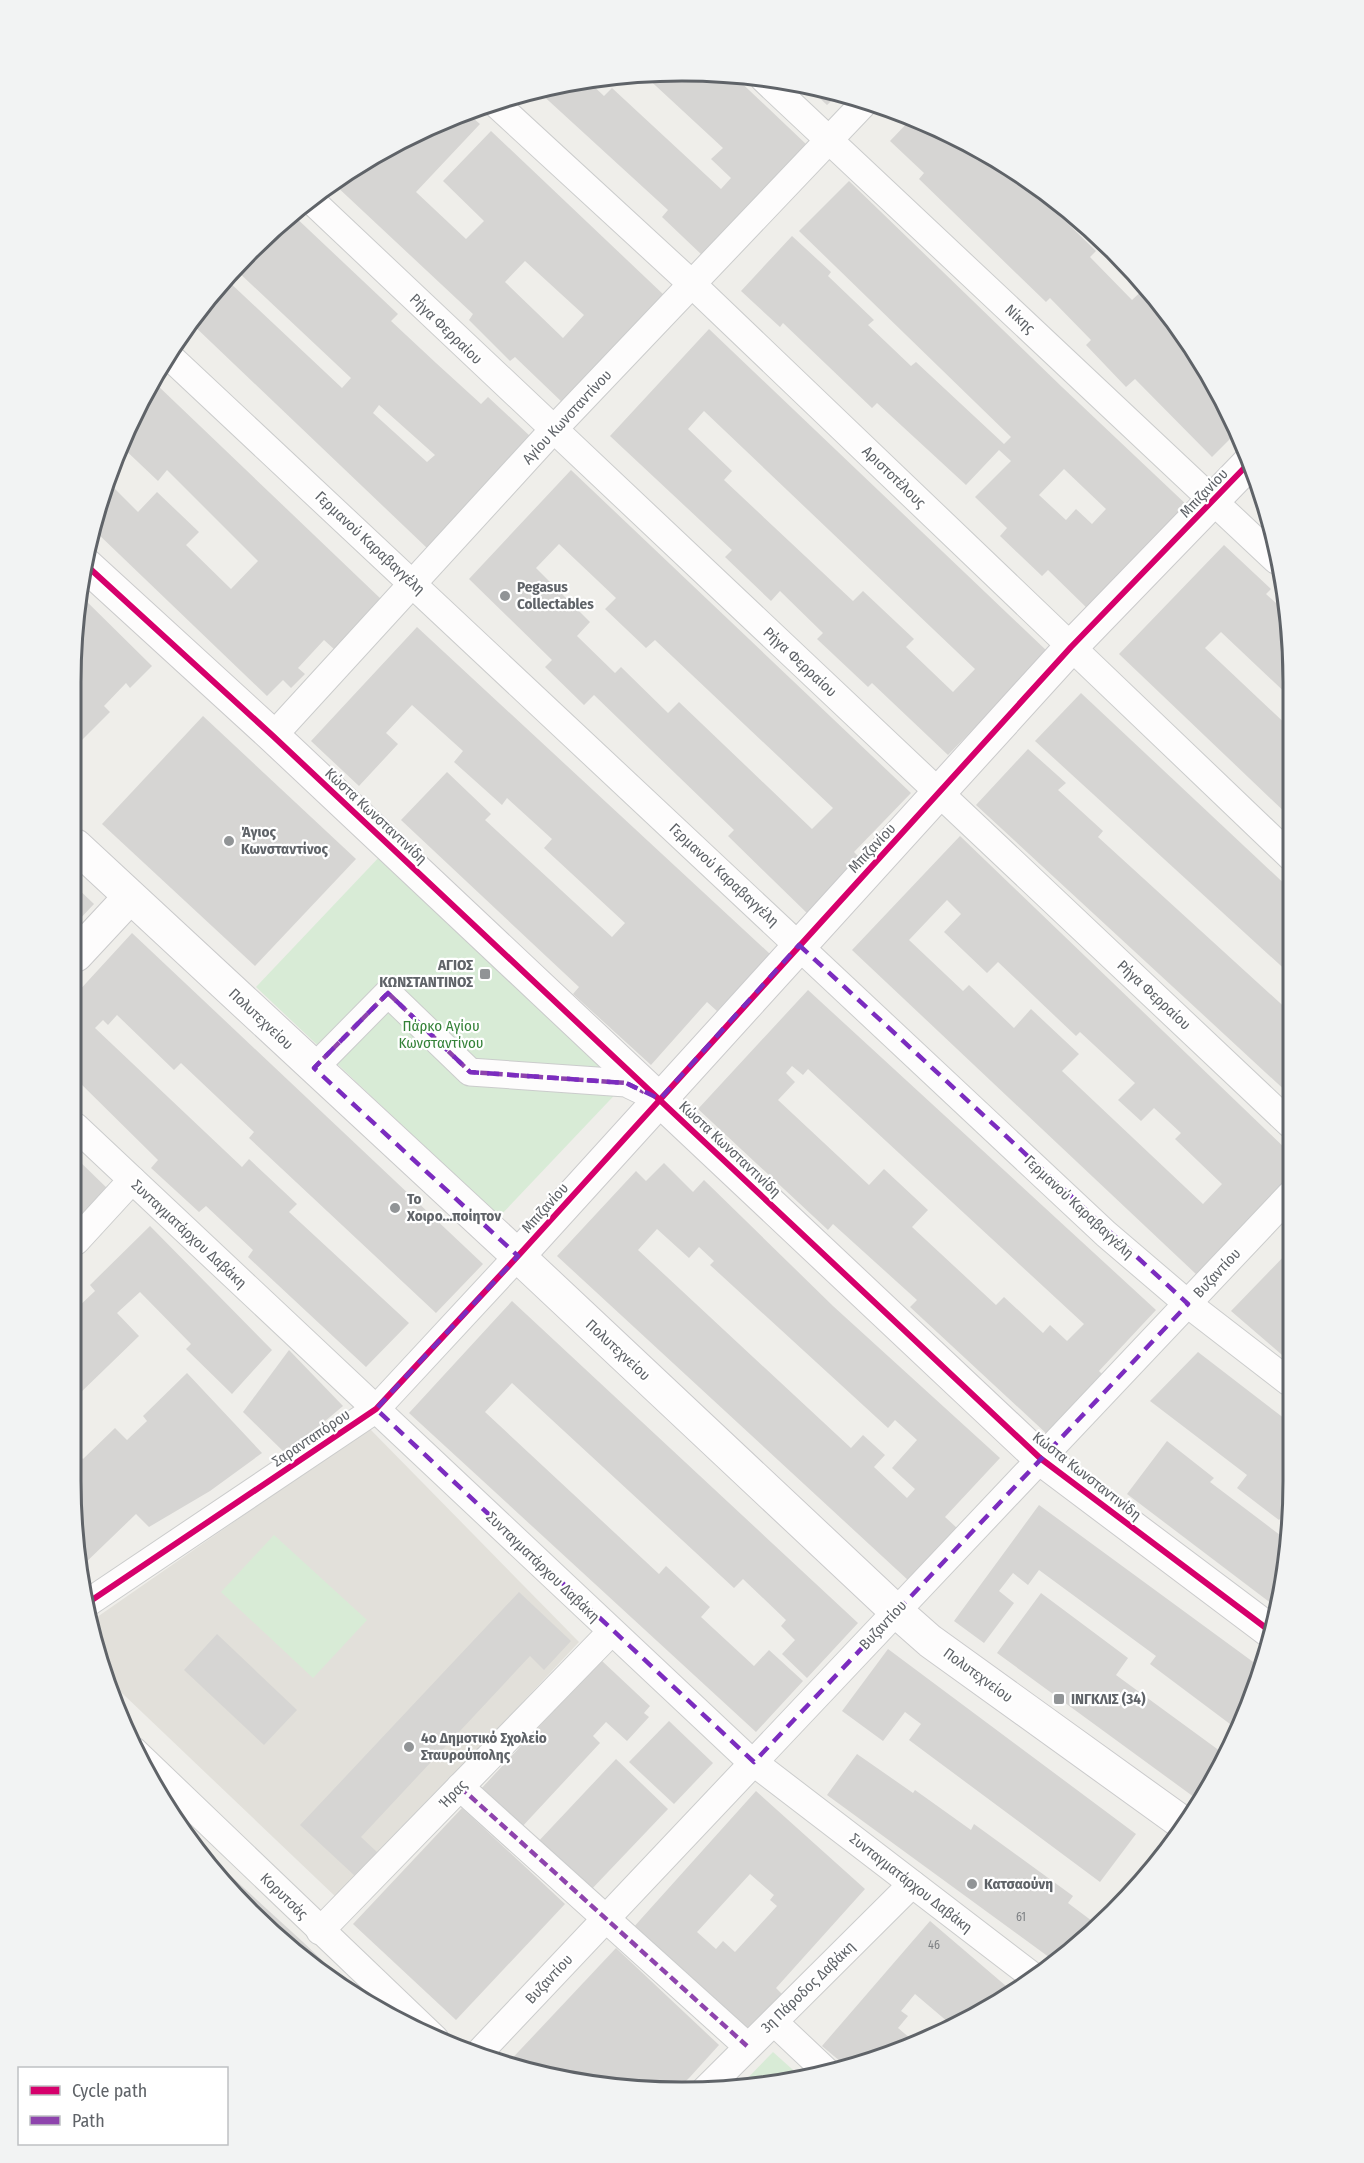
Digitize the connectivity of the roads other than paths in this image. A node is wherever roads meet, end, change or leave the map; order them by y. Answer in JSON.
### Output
{"nodes":[{"id":1,"x":774,"y":89,"type":"edge"},
{"id":2,"x":860,"y":108,"type":"edge"},
{"id":3,"x":502,"y":109,"type":"edge"},
{"id":4,"x":830,"y":140,"type":"junction"},
{"id":5,"x":316,"y":205,"type":"edge"},
{"id":6,"x":693,"y":285,"type":"junction"},
{"id":7,"x":174,"y":361,"type":"edge"},
{"id":8,"x":553,"y":430,"type":"junction"},
{"id":9,"x":1243,"y":469,"type":"edge"},
{"id":10,"x":1213,"y":501,"type":"junction"},
{"id":11,"x":1269,"y":553,"type":"edge"},
{"id":12,"x":92,"y":570,"type":"edge"},
{"id":13,"x":414,"y":584,"type":"junction"},
{"id":14,"x":1071,"y":647,"type":"junction"},
{"id":15,"x":273,"y":736,"type":"junction"},
{"id":16,"x":939,"y":792,"type":"junction"},
{"id":17,"x":1283,"y":849,"type":"edge"},
{"id":18,"x":81,"y":851,"type":"edge"},
{"id":19,"x":130,"y":897,"type":"junction"},
{"id":20,"x":799,"y":945,"type":"junction"},
{"id":21,"x":81,"y":950,"type":"edge"},
{"id":22,"x":314,"y":1068,"type":"junction"},
{"id":23,"x":660,"y":1099,"type":"junction"},
{"id":24,"x":1283,"y":1117,"type":"edge"},
{"id":25,"x":81,"y":1132,"type":"edge"},
{"id":26,"x":132,"y":1180,"type":"junction"},
{"id":27,"x":1283,"y":1202,"type":"edge"},
{"id":28,"x":81,"y":1236,"type":"edge"},
{"id":29,"x":518,"y":1256,"type":"junction"},
{"id":30,"x":1188,"y":1304,"type":"junction"},
{"id":31,"x":1283,"y":1377,"type":"edge"},
{"id":32,"x":376,"y":1408,"type":"junction"},
{"id":33,"x":1040,"y":1458,"type":"junction"},
{"id":34,"x":93,"y":1599,"type":"edge"},
{"id":35,"x":896,"y":1611,"type":"junction"},
{"id":36,"x":1265,"y":1627,"type":"edge"},
{"id":37,"x":611,"y":1632,"type":"junction"},
{"id":38,"x":754,"y":1762,"type":"junction"},
{"id":39,"x":158,"y":1775,"type":"edge"},
{"id":40,"x":460,"y":1787,"type":"junction"},
{"id":41,"x":1178,"y":1820,"type":"edge"},
{"id":42,"x":912,"y":1884,"type":"junction"},
{"id":43,"x":606,"y":1919,"type":"junction"},
{"id":44,"x":320,"y":1931,"type":"junction"},
{"id":45,"x":1028,"y":1973,"type":"edge"},
{"id":46,"x":413,"y":2018,"type":"edge"},
{"id":47,"x":774,"y":2022,"type":"junction"},
{"id":48,"x":747,"y":2046,"type":"junction"},
{"id":49,"x":484,"y":2048,"type":"edge"},
{"id":50,"x":820,"y":2066,"type":"edge"},
{"id":51,"x":713,"y":2081,"type":"edge"}],
"edges":[{"from":1,"to":4,"type":"street","name":"Νίκης"},
{"from":2,"to":4,"type":"street","name":"Αγίου Κωνσταντίνου"},
{"from":3,"to":6,"type":"street","name":"Αριστοτέλους"},
{"from":4,"to":6,"type":"street","name":"Αγίου Κωνσταντίνου"},
{"from":4,"to":10,"type":"street","name":"Νίκης"},
{"from":5,"to":8,"type":"street","name":"Ρήγα Φερραίου"},
{"from":6,"to":8,"type":"street","name":"Αγίου Κωνσταντίνου"},
{"from":6,"to":14,"type":"street","name":"Αριστοτέλους"},
{"from":7,"to":13,"type":"street","name":"Γερμανού Καραβαγγέλη"},
{"from":8,"to":13,"type":"street","name":"Αγίου Κωνσταντίνου"},
{"from":8,"to":16,"type":"street","name":"Ρήγα Φερραίου"},
{"from":9,"to":10,"type":"street","name":"Μπιζανίου"},
{"from":10,"to":11,"type":"street","name":"Νίκης"},
{"from":10,"to":14,"type":"street","name":"Μπιζανίου"},
{"from":12,"to":15,"type":"street","name":"Κώστα Κωνσταντινίδη"},
{"from":13,"to":15,"type":"street","name":"Αγίου Κωνσταντίνου"},
{"from":13,"to":20,"type":"street","name":"Γερμανού Καραβαγγέλη"},
{"from":14,"to":16,"type":"street","name":"Μπιζανίου"},
{"from":14,"to":17,"type":"street","name":"Αριστοτέλους"},
{"from":15,"to":23,"type":"street","name":"Κώστα Κωνσταντινίδη"},
{"from":16,"to":20,"type":"street","name":"Μπιζανίου"},
{"from":16,"to":24,"type":"street","name":"Ρήγα Φερραίου"},
{"from":18,"to":19,"type":"street","name":"Πολυτεχνείου"},
{"from":19,"to":21,"type":"street"},
{"from":19,"to":22,"type":"street","name":"Πολυτεχνείου"},
{"from":20,"to":23,"type":"street","name":"Μπιζανίου"},
{"from":20,"to":30,"type":"street","name":"Γερμανού Καραβαγγέλη"},
{"from":22,"to":23,"type":"street"},
{"from":22,"to":29,"type":"street","name":"Πολυτεχνείου"},
{"from":23,"to":29,"type":"street","name":"Μπιζανίου"},
{"from":23,"to":33,"type":"street","name":"Κώστα Κωνσταντινίδη"},
{"from":25,"to":26,"type":"street","name":"Συνταγματάρχου Δαβάκη"},
{"from":26,"to":28,"type":"street"},
{"from":26,"to":32,"type":"street","name":"Συνταγματάρχου Δαβάκη"},
{"from":27,"to":30,"type":"street","name":"Βυζαντίου"},
{"from":29,"to":32,"type":"street","name":"Σαρανταπόρου"},
{"from":29,"to":35,"type":"street","name":"Πολυτεχνείου"},
{"from":30,"to":31,"type":"street","name":"Γερμανού Καραβαγγέλη"},
{"from":30,"to":33,"type":"street","name":"Βυζαντίου"},
{"from":32,"to":34,"type":"street","name":"Σαρανταπόρου"},
{"from":32,"to":37,"type":"street","name":"Συνταγματάρχου Δαβάκη"},
{"from":33,"to":35,"type":"street","name":"Βυζαντίου"},
{"from":33,"to":36,"type":"street","name":"Κώστα Κωνσταντινίδη"},
{"from":35,"to":38,"type":"street","name":"Βυζαντίου"},
{"from":35,"to":41,"type":"street","name":"Πολυτεχνείου"},
{"from":37,"to":38,"type":"street","name":"Συνταγματάρχου Δαβάκη"},
{"from":37,"to":40,"type":"street","name":"Ήρας"},
{"from":38,"to":42,"type":"street","name":"Συνταγματάρχου Δαβάκη"},
{"from":38,"to":43,"type":"street","name":"Βυζαντίου"},
{"from":39,"to":44,"type":"street","name":"Κορυτσάς"},
{"from":40,"to":43,"type":"street"},
{"from":40,"to":44,"type":"street","name":"Ήρας"},
{"from":42,"to":45,"type":"street","name":"Συνταγματάρχου Δαβάκη"},
{"from":42,"to":47,"type":"street","name":"3η Πάροδος Δαβάκη"},
{"from":43,"to":48,"type":"street"},
{"from":43,"to":49,"type":"street","name":"Βυζαντίου"},
{"from":44,"to":46,"type":"street","name":"Κορυτσάς"},
{"from":47,"to":48,"type":"street","name":"3η Πάροδος Δαβάκη"},
{"from":47,"to":50,"type":"street"},
{"from":48,"to":51,"type":"street","name":"3η Πάροδος Δαβάκη"}]}
